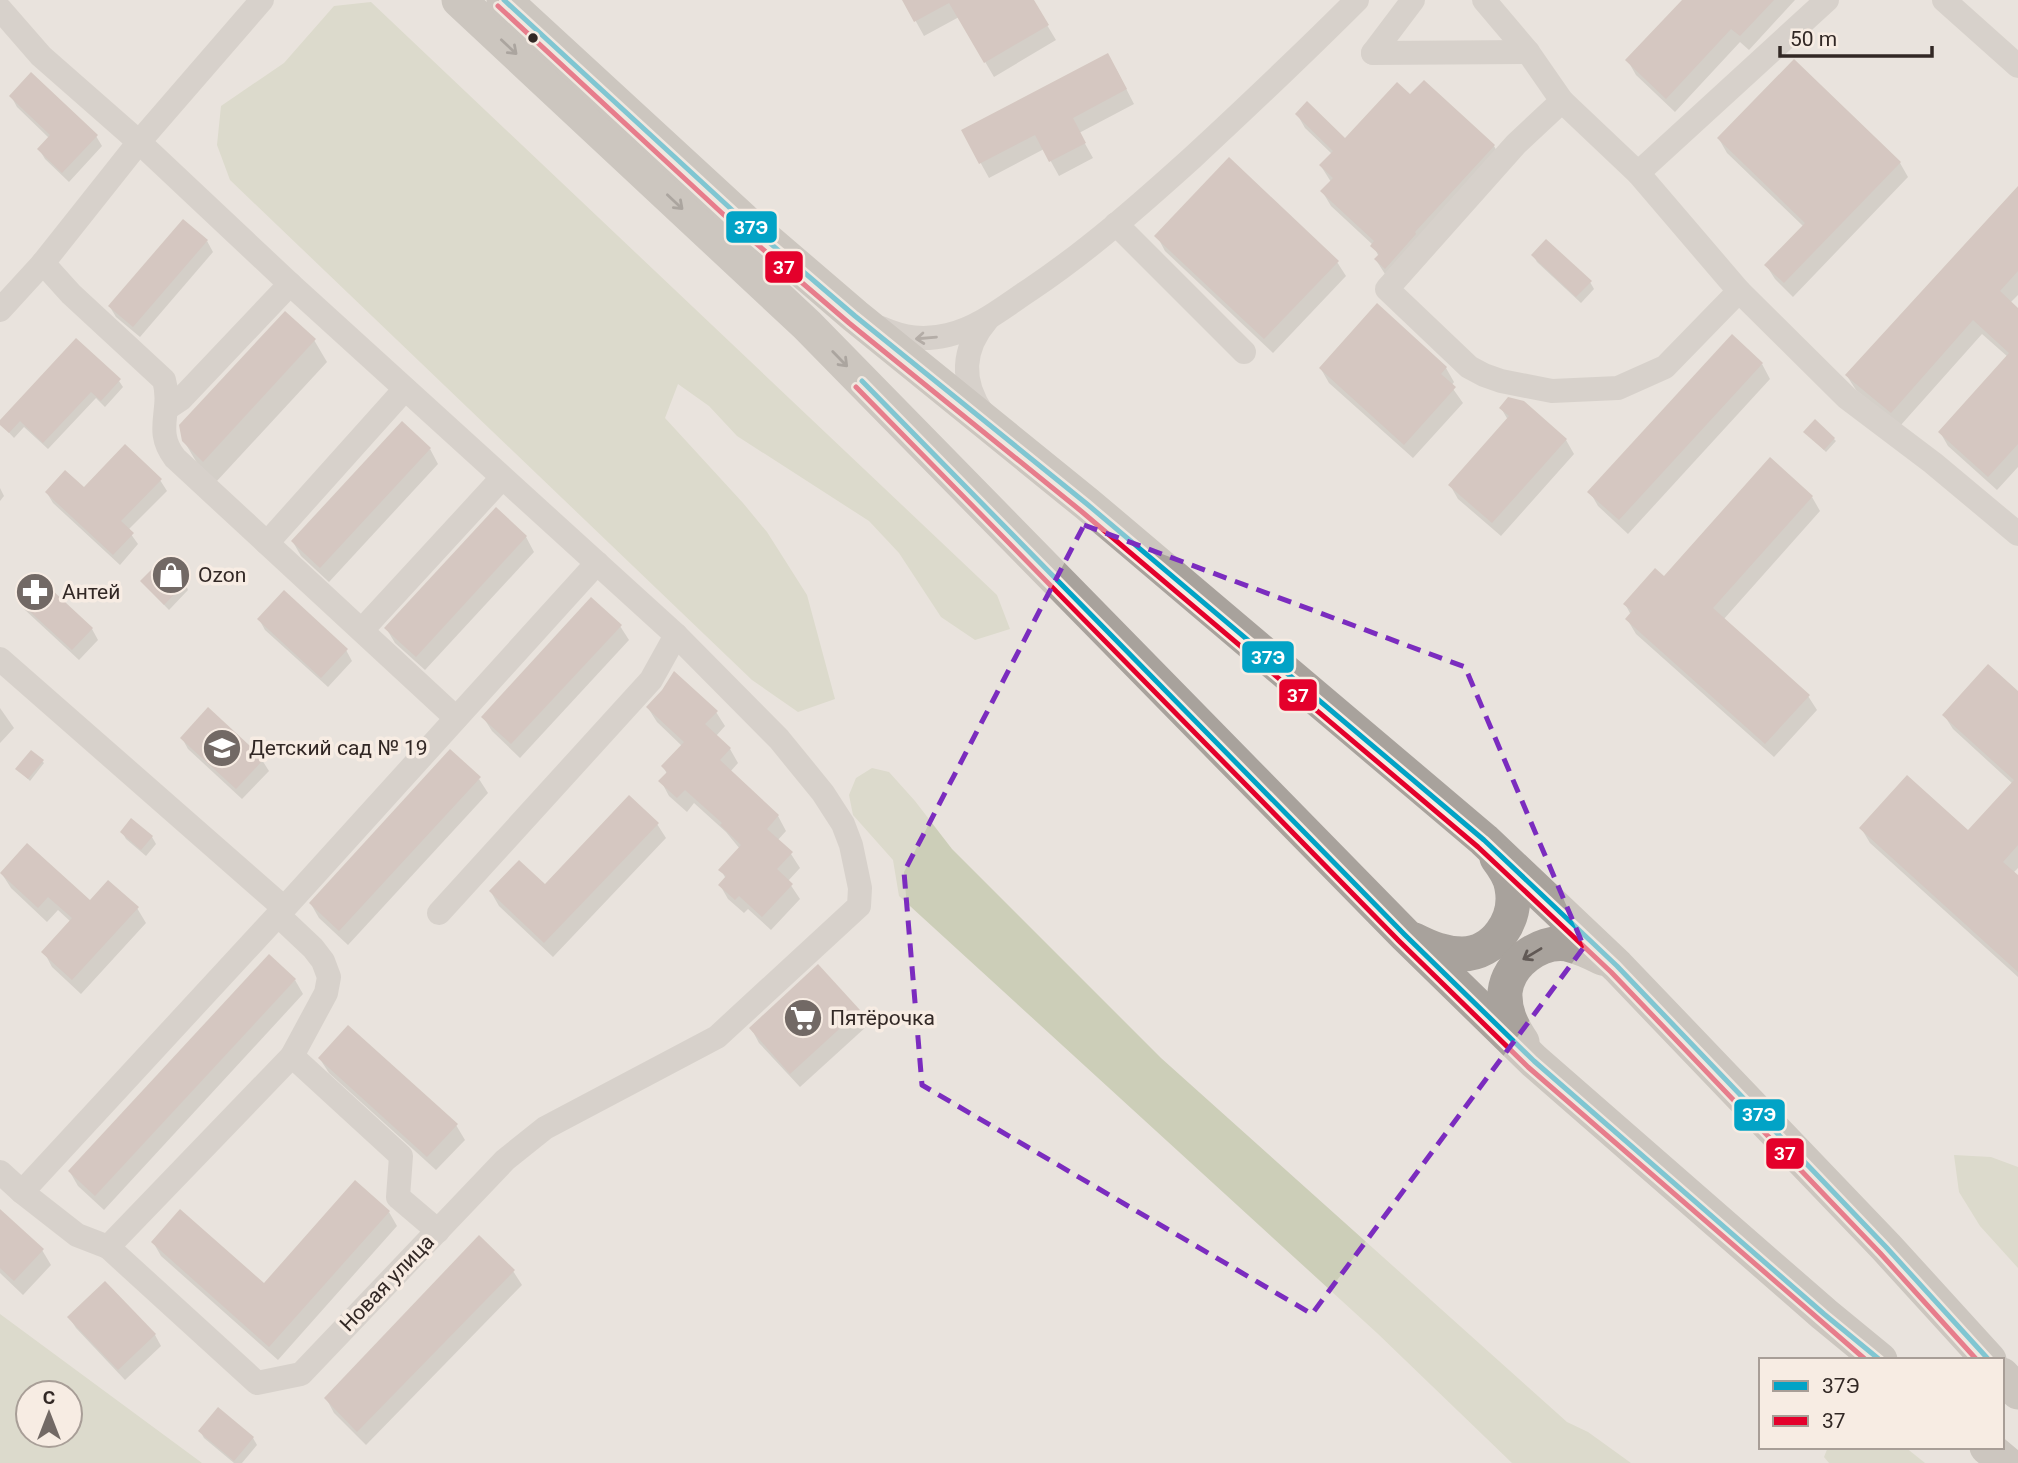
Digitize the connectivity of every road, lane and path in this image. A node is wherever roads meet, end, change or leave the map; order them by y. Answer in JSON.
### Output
{"nodes":[{"id":1,"x":262,"y":0,"type":"edge"},
{"id":2,"x":459,"y":0,"type":"edge"},
{"id":3,"x":504,"y":0,"type":"edge"},
{"id":4,"x":1357,"y":0,"type":"edge"},
{"id":5,"x":1413,"y":0,"type":"edge"},
{"id":6,"x":1484,"y":0,"type":"edge"},
{"id":7,"x":1827,"y":0,"type":"edge"},
{"id":8,"x":1944,"y":0,"type":"edge"},
{"id":9,"x":0,"y":9,"type":"edge"},
{"id":10,"x":1528,"y":52,"type":"junction"},
{"id":11,"x":2018,"y":66,"type":"edge"},
{"id":12,"x":1562,"y":101,"type":"junction"},
{"id":13,"x":139,"y":142,"type":"junction"},
{"id":14,"x":1638,"y":173,"type":"junction"},
{"id":15,"x":1116,"y":224,"type":"junction"},
{"id":16,"x":43,"y":262,"type":"junction"},
{"id":17,"x":290,"y":285,"type":"junction"},
{"id":18,"x":1739,"y":291,"type":"junction"},
{"id":19,"x":0,"y":310,"type":"edge"},
{"id":20,"x":855,"y":316,"type":"junction"},
{"id":21,"x":990,"y":317,"type":"junction"},
{"id":22,"x":1244,"y":352,"type":"dead end"},
{"id":23,"x":405,"y":389,"type":"junction"},
{"id":24,"x":166,"y":409,"type":"junction"},
{"id":25,"x":992,"y":426,"type":"junction"},
{"id":26,"x":502,"y":478,"type":"junction"},
{"id":27,"x":2018,"y":534,"type":"edge"},
{"id":28,"x":267,"y":543,"type":"junction"},
{"id":29,"x":597,"y":563,"type":"junction"},
{"id":30,"x":362,"y":630,"type":"junction"},
{"id":31,"x":676,"y":635,"type":"junction"},
{"id":32,"x":0,"y":659,"type":"edge"},
{"id":33,"x":456,"y":718,"type":"junction"},
{"id":34,"x":1484,"y":840,"type":"junction"},
{"id":35,"x":281,"y":911,"type":"junction"},
{"id":36,"x":439,"y":913,"type":"dead end"},
{"id":37,"x":1405,"y":935,"type":"junction"},
{"id":38,"x":1617,"y":966,"type":"junction"},
{"id":39,"x":292,"y":1056,"type":"junction"},
{"id":40,"x":1534,"y":1061,"type":"junction"},
{"id":41,"x":0,"y":1172,"type":"edge"},
{"id":42,"x":22,"y":1192,"type":"junction"},
{"id":43,"x":438,"y":1231,"type":"junction"},
{"id":44,"x":108,"y":1247,"type":"junction"},
{"id":45,"x":1878,"y":1358,"type":"edge"},
{"id":46,"x":1987,"y":1358,"type":"edge"},
{"id":47,"x":2004,"y":1376,"type":"edge"},
{"id":48,"x":2018,"y":1392,"type":"edge"},
{"id":49,"x":1989,"y":1449,"type":"edge"},
{"id":50,"x":2006,"y":1463,"type":"edge"}],
"edges":[{"from":1,"to":13,"type":"street"},
{"from":2,"to":37,"type":"highway","one_way":true},
{"from":3,"to":20,"type":"highway"},
{"from":4,"to":15,"type":"street"},
{"from":5,"to":10,"type":"street"},
{"from":6,"to":10,"type":"street"},
{"from":7,"to":14,"type":"street"},
{"from":8,"to":11,"type":"street"},
{"from":9,"to":13,"type":"street"},
{"from":10,"to":12,"type":"street"},
{"from":12,"to":14,"type":"street"},
{"from":12,"to":18,"type":"street"},
{"from":13,"to":16,"type":"street"},
{"from":13,"to":17,"type":"street"},
{"from":14,"to":18,"type":"street"},
{"from":15,"to":21,"type":"street"},
{"from":15,"to":22,"type":"street"},
{"from":16,"to":19,"type":"street"},
{"from":16,"to":24,"type":"street"},
{"from":17,"to":23,"type":"street"},
{"from":17,"to":24,"type":"street"},
{"from":18,"to":27,"type":"street"},
{"from":21,"to":20,"type":"street","one_way":true},
{"from":20,"to":25,"type":"highway"},
{"from":21,"to":25,"type":"street"},
{"from":23,"to":26,"type":"street"},
{"from":23,"to":28,"type":"street"},
{"from":24,"to":28,"type":"street"},
{"from":25,"to":34,"type":"highway"},
{"from":26,"to":29,"type":"street"},
{"from":26,"to":30,"type":"street"},
{"from":28,"to":30,"type":"street"},
{"from":29,"to":31,"type":"street"},
{"from":29,"to":33,"type":"street"},
{"from":30,"to":33,"type":"street"},
{"from":31,"to":36,"type":"street"},
{"from":31,"to":43,"type":"street","name":"Новая улица"},
{"from":32,"to":35,"type":"street"},
{"from":33,"to":35,"type":"street"},
{"from":34,"to":37,"type":"highway"},
{"from":34,"to":38,"type":"highway"},
{"from":35,"to":39,"type":"street"},
{"from":35,"to":42,"type":"street"},
{"from":37,"to":40,"type":"highway"},
{"from":38,"to":40,"type":"highway","one_way":true},
{"from":38,"to":46,"type":"highway"},
{"from":39,"to":43,"type":"street"},
{"from":39,"to":44,"type":"street"},
{"from":40,"to":45,"type":"highway"},
{"from":41,"to":42,"type":"street"},
{"from":42,"to":44,"type":"street"},
{"from":43,"to":44,"type":"street","name":"Новая улица"},
{"from":47,"to":48,"type":"highway"},
{"from":49,"to":50,"type":"highway"}]}
